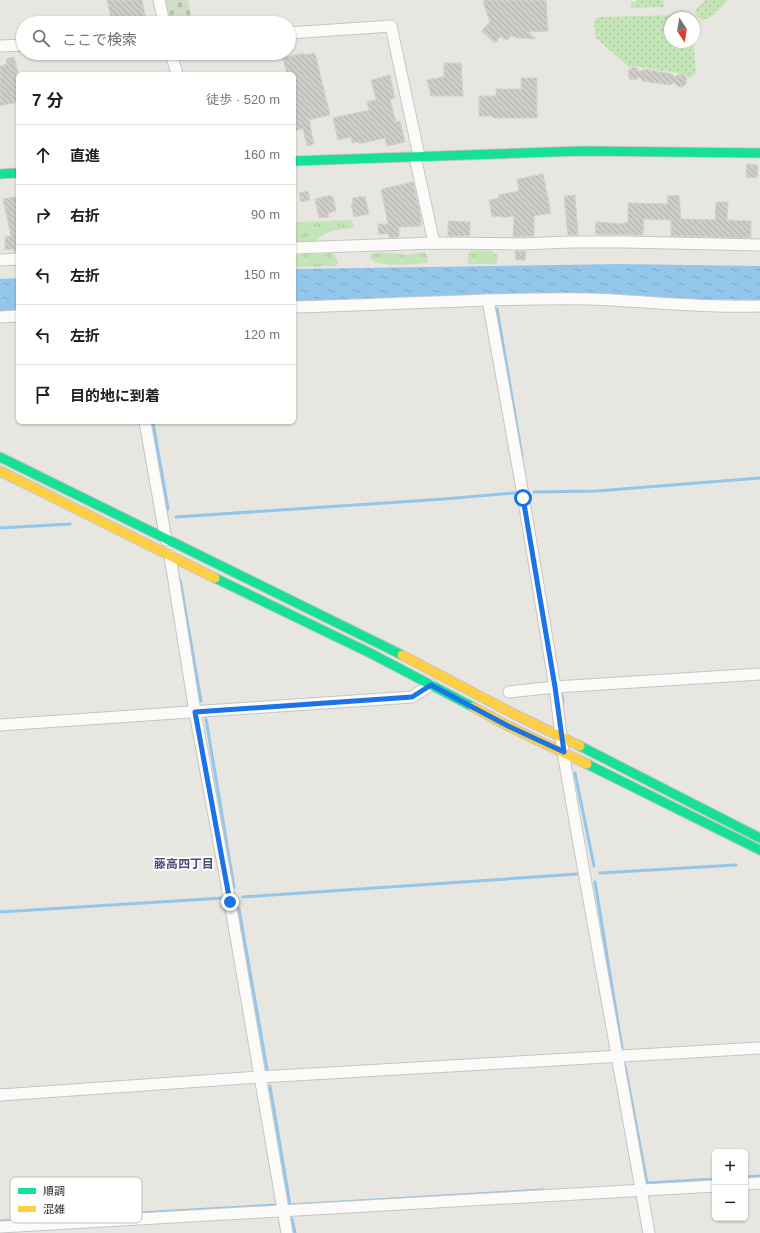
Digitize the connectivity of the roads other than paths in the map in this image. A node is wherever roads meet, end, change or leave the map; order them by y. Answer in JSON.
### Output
{"nodes":[{"id":1,"x":159,"y":0,"type":"edge"},
{"id":2,"x":162,"y":16,"type":"edge"},
{"id":3,"x":296,"y":33,"type":"edge"},
{"id":4,"x":16,"y":45,"type":"edge"},
{"id":5,"x":0,"y":46,"type":"edge"},
{"id":6,"x":174,"y":60,"type":"edge"},
{"id":7,"x":177,"y":72,"type":"edge"},
{"id":8,"x":760,"y":153,"type":"edge"},
{"id":9,"x":417,"y":156,"type":"junction"},
{"id":10,"x":296,"y":161,"type":"edge"},
{"id":11,"x":16,"y":173,"type":"edge"},
{"id":12,"x":0,"y":174,"type":"edge"},
{"id":13,"x":434,"y":243,"type":"junction"},
{"id":14,"x":760,"y":245,"type":"edge"},
{"id":15,"x":296,"y":248,"type":"edge"},
{"id":16,"x":16,"y":259,"type":"edge"},
{"id":17,"x":0,"y":260,"type":"edge"},
{"id":18,"x":488,"y":300,"type":"junction"},
{"id":19,"x":760,"y":306,"type":"edge"},
{"id":20,"x":296,"y":307,"type":"edge"},
{"id":21,"x":16,"y":316,"type":"edge"},
{"id":22,"x":0,"y":317,"type":"edge"},
{"id":23,"x":145,"y":424,"type":"edge"},
{"id":24,"x":0,"y":457,"type":"edge"},
{"id":25,"x":0,"y":472,"type":"edge"},
{"id":26,"x":166,"y":540,"type":"junction"},
{"id":27,"x":170,"y":556,"type":"junction"},
{"id":28,"x":760,"y":674,"type":"edge"},
{"id":29,"x":431,"y":685,"type":"junction"},
{"id":30,"x":555,"y":687,"type":"junction"},
{"id":31,"x":509,"y":692,"type":"dead end"},
{"id":32,"x":195,"y":712,"type":"junction"},
{"id":33,"x":0,"y":725,"type":"edge"},
{"id":34,"x":563,"y":738,"type":"junction"},
{"id":35,"x":564,"y":752,"type":"junction"},
{"id":36,"x":760,"y":838,"type":"edge"},
{"id":37,"x":760,"y":850,"type":"edge"},
{"id":38,"x":760,"y":1048,"type":"edge"},
{"id":39,"x":617,"y":1056,"type":"junction"},
{"id":40,"x":260,"y":1077,"type":"junction"},
{"id":41,"x":0,"y":1095,"type":"edge"},
{"id":42,"x":760,"y":1183,"type":"edge"},
{"id":43,"x":748,"y":1184,"type":"edge"},
{"id":44,"x":712,"y":1186,"type":"edge"},
{"id":45,"x":642,"y":1190,"type":"junction"},
{"id":46,"x":283,"y":1210,"type":"junction"},
{"id":47,"x":142,"y":1218,"type":"edge"},
{"id":48,"x":67,"y":1223,"type":"edge"},
{"id":49,"x":0,"y":1227,"type":"edge"},
{"id":50,"x":287,"y":1233,"type":"edge"},
{"id":51,"x":649,"y":1233,"type":"edge"}],
"edges":[{"from":1,"to":2,"type":"street"},
{"from":3,"to":9,"type":"street"},
{"from":4,"to":5,"type":"street"},
{"from":6,"to":7,"type":"street"},
{"from":8,"to":9,"type":"street"},
{"from":9,"to":10,"type":"street"},
{"from":9,"to":13,"type":"street"},
{"from":11,"to":12,"type":"street"},
{"from":13,"to":14,"type":"street"},
{"from":13,"to":15,"type":"street"},
{"from":16,"to":17,"type":"street"},
{"from":18,"to":19,"type":"street"},
{"from":18,"to":20,"type":"street"},
{"from":18,"to":30,"type":"street"},
{"from":21,"to":22,"type":"street"},
{"from":23,"to":26,"type":"street"},
{"from":24,"to":26,"type":"street"},
{"from":25,"to":27,"type":"street"},
{"from":26,"to":34,"type":"street"},
{"from":27,"to":29,"type":"street"},
{"from":27,"to":32,"type":"street"},
{"from":28,"to":30,"type":"street"},
{"from":29,"to":32,"type":"street"},
{"from":29,"to":35,"type":"street"},
{"from":30,"to":31,"type":"street"},
{"from":30,"to":34,"type":"street"},
{"from":32,"to":33,"type":"street"},
{"from":32,"to":40,"type":"street"},
{"from":34,"to":35,"type":"street"},
{"from":34,"to":36,"type":"street"},
{"from":35,"to":37,"type":"street"},
{"from":35,"to":39,"type":"street"},
{"from":38,"to":39,"type":"street"},
{"from":39,"to":40,"type":"street"},
{"from":39,"to":45,"type":"street"},
{"from":40,"to":41,"type":"street"},
{"from":40,"to":46,"type":"street"},
{"from":42,"to":43,"type":"street"},
{"from":44,"to":45,"type":"street"},
{"from":45,"to":46,"type":"street"},
{"from":45,"to":51,"type":"street"},
{"from":46,"to":47,"type":"street"},
{"from":46,"to":50,"type":"street"},
{"from":48,"to":49,"type":"street"}]}
